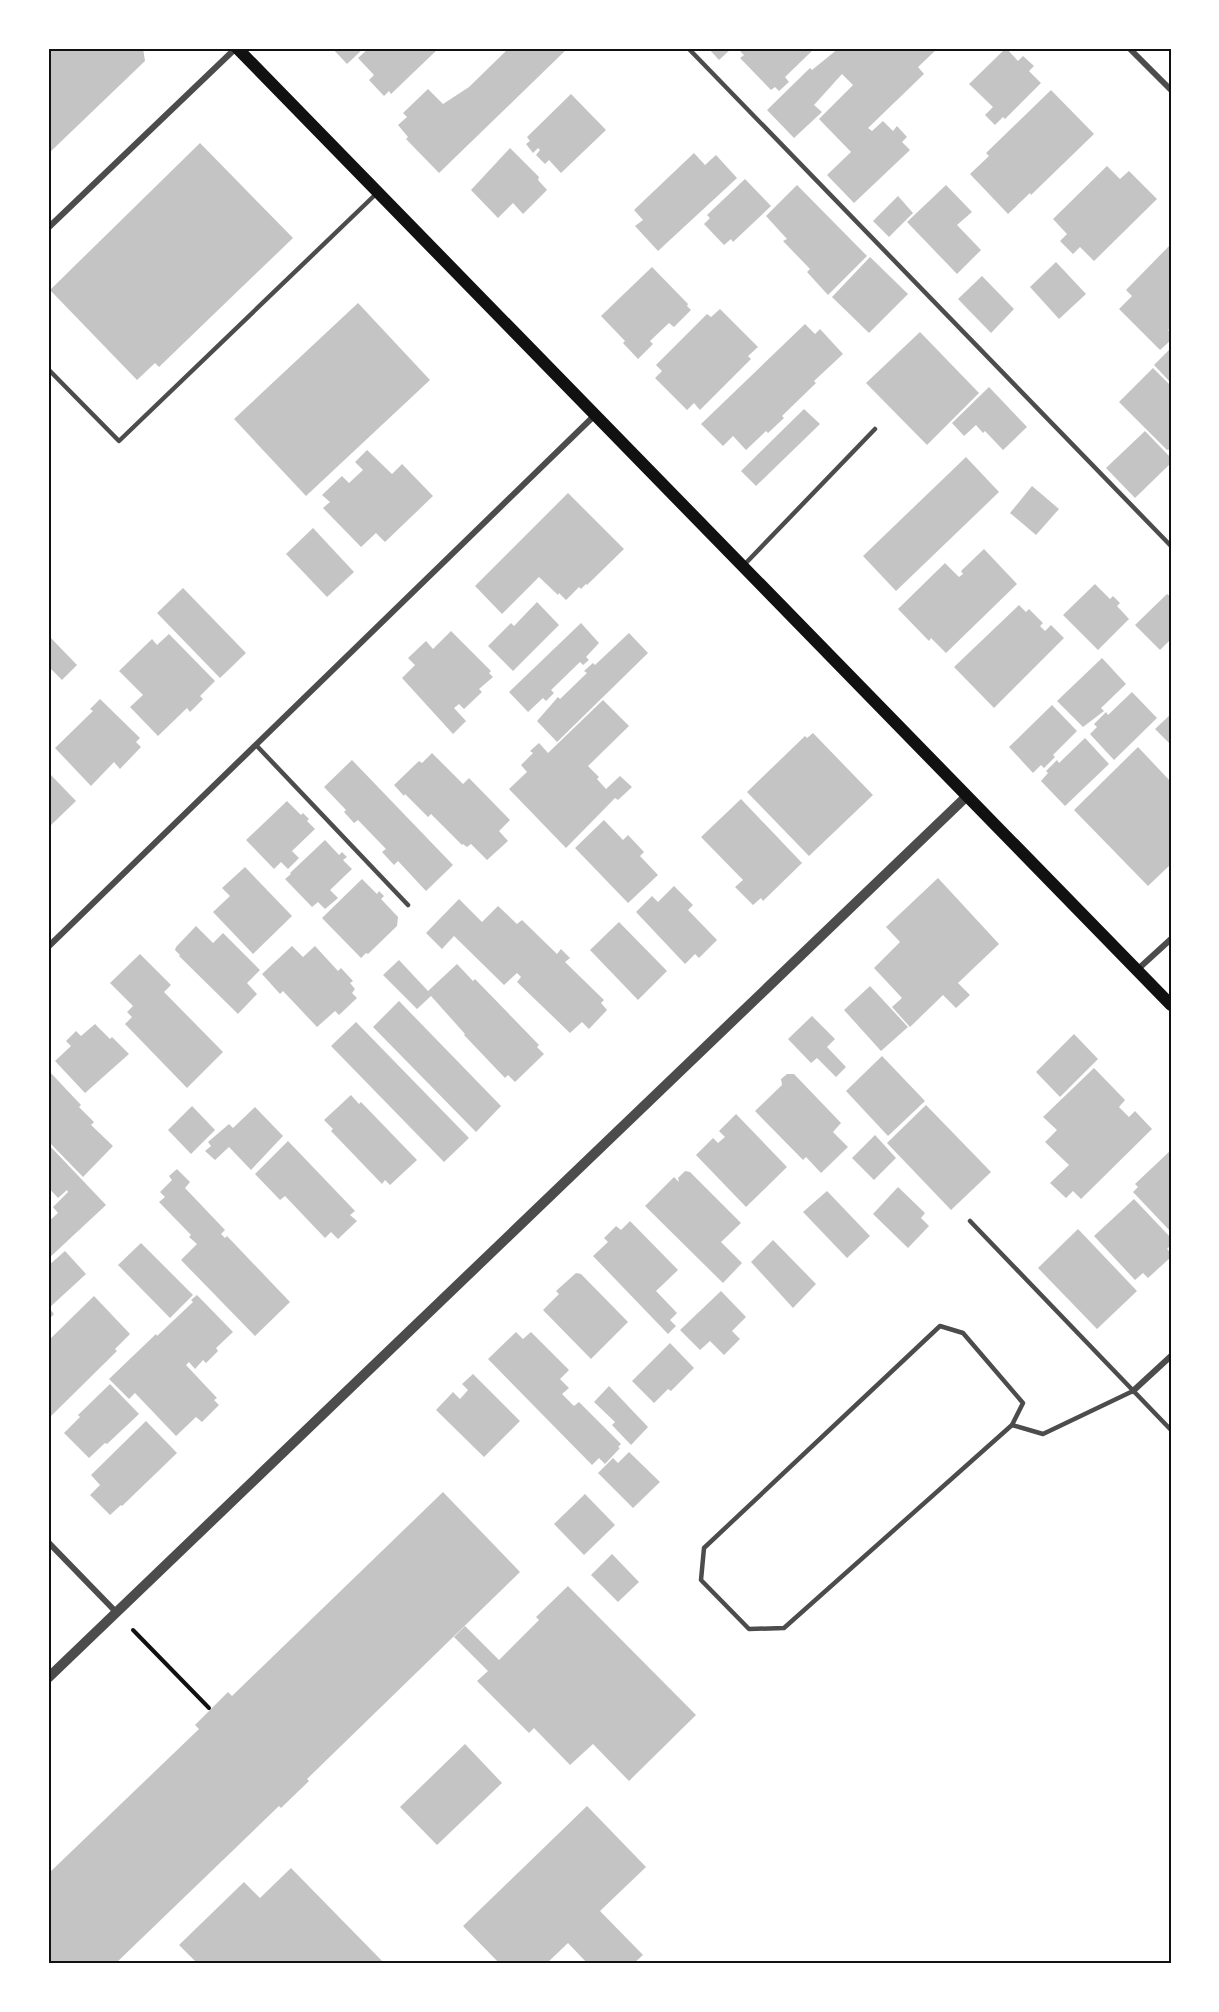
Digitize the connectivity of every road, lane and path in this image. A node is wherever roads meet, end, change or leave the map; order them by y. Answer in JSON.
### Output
{"nodes":[{"id":1,"x":236,"y":48,"type":"edge"},
{"id":2,"x":688,"y":48,"type":"edge"},
{"id":3,"x":1129,"y":48,"type":"edge"},
{"id":4,"x":1171,"y":90,"type":"edge"},
{"id":5,"x":378,"y":192,"type":"junction"},
{"id":6,"x":48,"y":228,"type":"edge"},
{"id":7,"x":48,"y":369,"type":"edge"},
{"id":8,"x":595,"y":415,"type":"junction"},
{"id":9,"x":875,"y":429,"type":"dead end"},
{"id":10,"x":1171,"y":546,"type":"edge"},
{"id":11,"x":743,"y":566,"type":"junction"},
{"id":12,"x":256,"y":745,"type":"junction"},
{"id":13,"x":967,"y":796,"type":"junction"},
{"id":14,"x":408,"y":905,"type":"dead end"},
{"id":15,"x":1171,"y":939,"type":"edge"},
{"id":16,"x":48,"y":947,"type":"edge"},
{"id":17,"x":1137,"y":970,"type":"junction"},
{"id":18,"x":1171,"y":1005,"type":"edge"},
{"id":19,"x":970,"y":1221,"type":"dead end"},
{"id":20,"x":1171,"y":1356,"type":"edge"},
{"id":21,"x":1133,"y":1391,"type":"junction"},
{"id":22,"x":1012,"y":1425,"type":"junction"},
{"id":23,"x":1171,"y":1430,"type":"edge"},
{"id":24,"x":48,"y":1542,"type":"edge"},
{"id":25,"x":116,"y":1612,"type":"junction"},
{"id":26,"x":48,"y":1678,"type":"edge"},
{"id":27,"x":209,"y":1708,"type":"dead end"}],
"edges":[{"from":1,"to":5,"type":"main road"},
{"from":1,"to":6,"type":"street"},
{"from":2,"to":10,"type":"lane"},
{"from":3,"to":4,"type":"street"},
{"from":5,"to":7,"type":"lane"},
{"from":5,"to":8,"type":"main road"},
{"from":8,"to":11,"type":"main road"},
{"from":8,"to":12,"type":"street"},
{"from":9,"to":11,"type":"lane"},
{"from":11,"to":13,"type":"main road"},
{"from":12,"to":14,"type":"lane"},
{"from":12,"to":16,"type":"street"},
{"from":13,"to":17,"type":"main road"},
{"from":13,"to":25,"type":"street"},
{"from":15,"to":17,"type":"street"},
{"from":17,"to":18,"type":"main road"},
{"from":19,"to":21,"type":"lane"},
{"from":20,"to":21,"type":"street"},
{"from":21,"to":22,"type":"lane"},
{"from":21,"to":23,"type":"lane"},
{"from":22,"to":22,"type":"lane"},
{"from":24,"to":25,"type":"street"},
{"from":25,"to":26,"type":"street"},
{"from":25,"to":27,"type":"path"}]}
